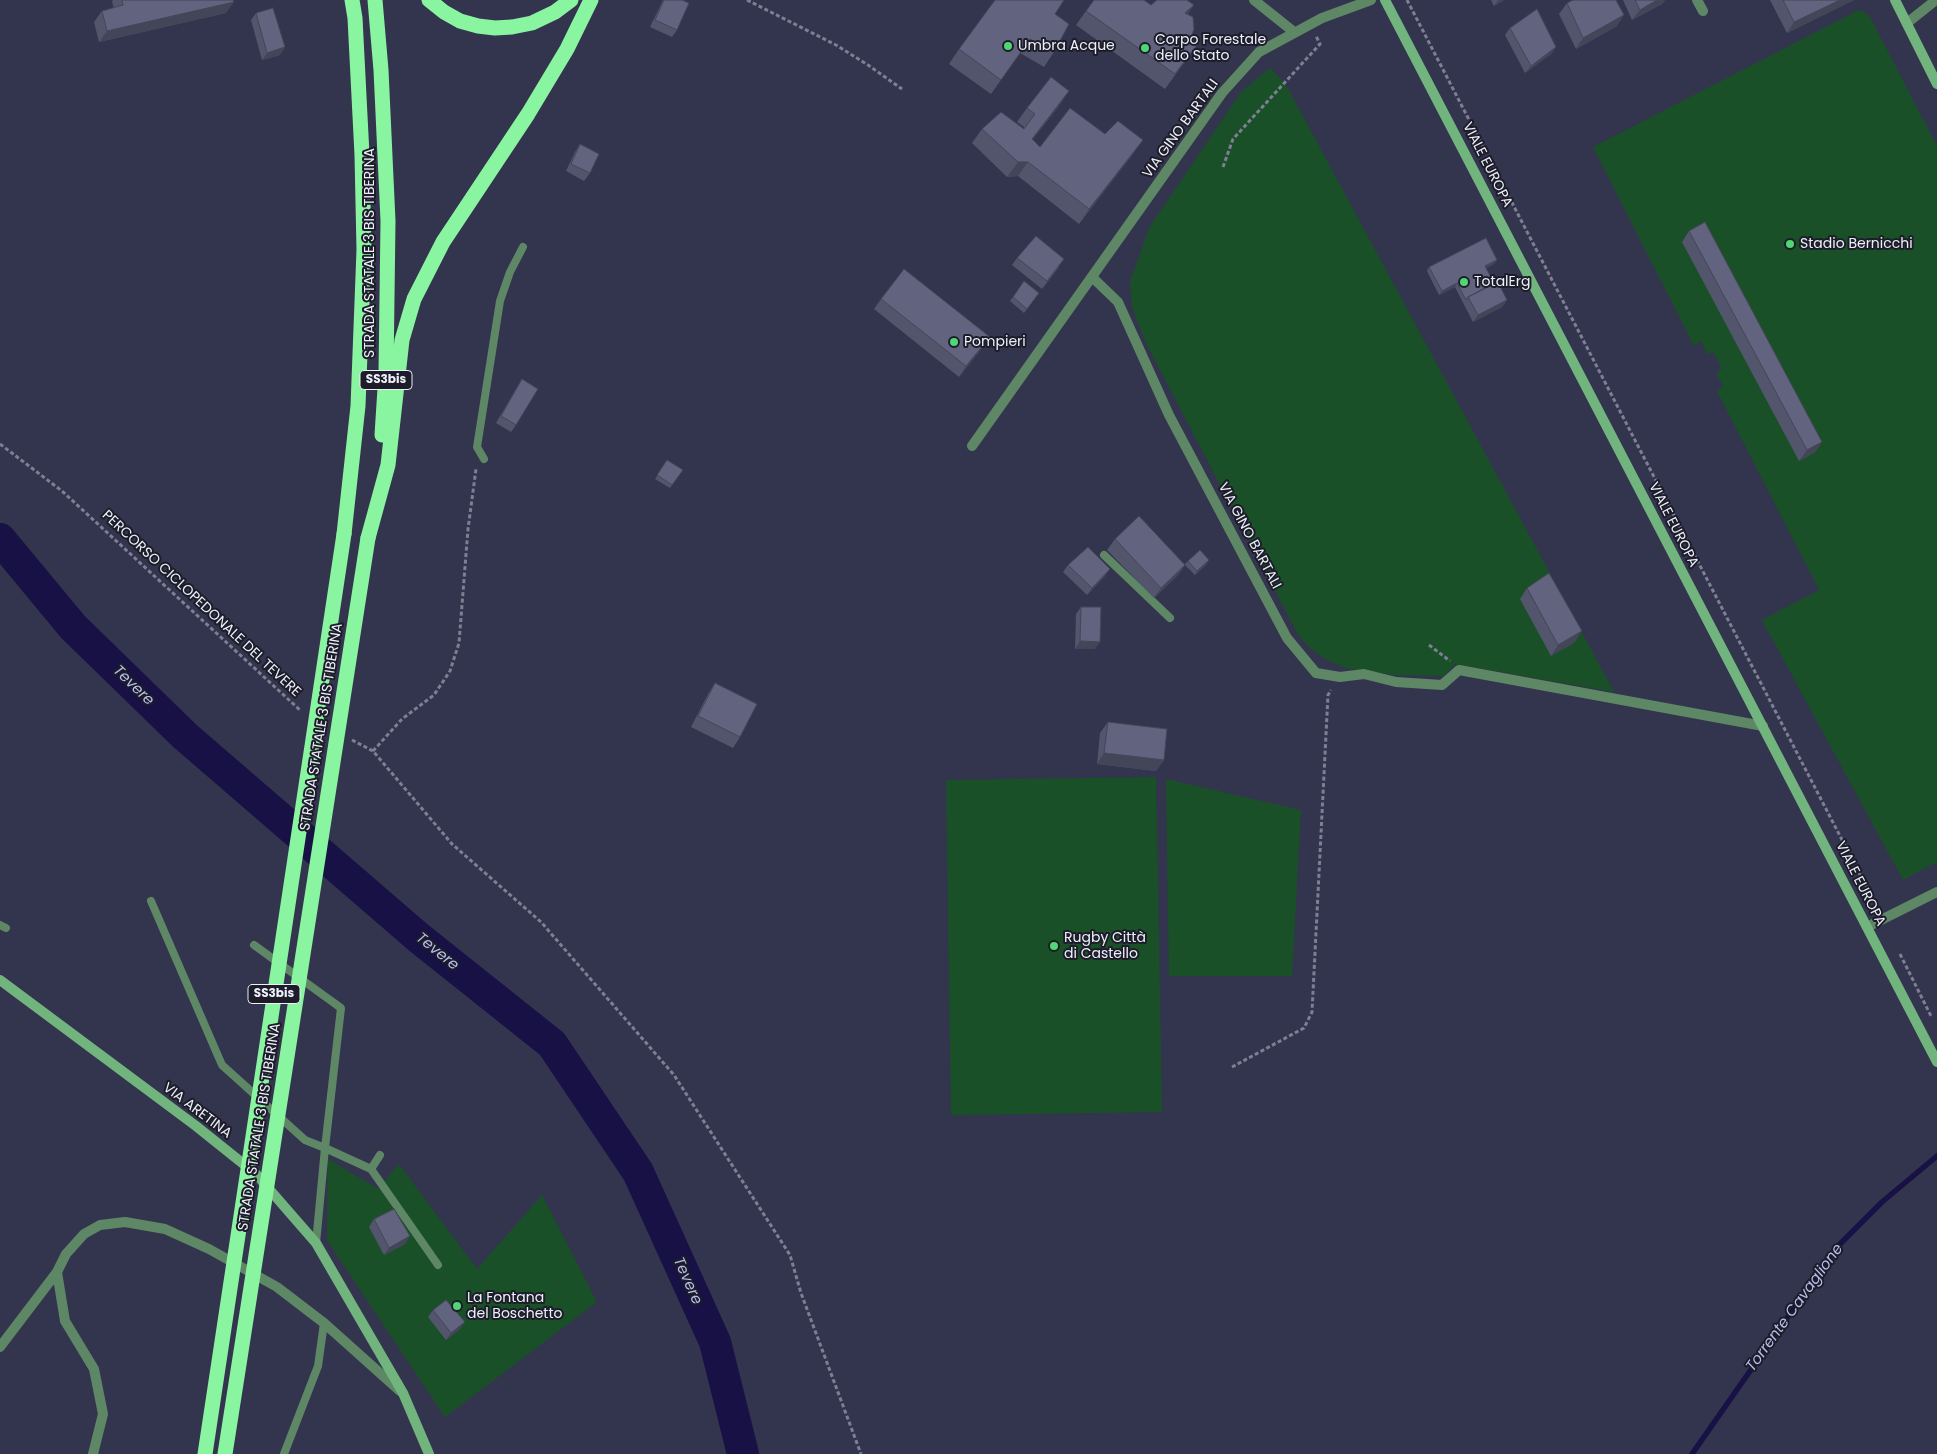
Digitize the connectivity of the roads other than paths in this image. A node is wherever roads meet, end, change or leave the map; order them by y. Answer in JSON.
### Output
{"nodes":[{"id":1,"x":350,"y":0,"type":"edge"},
{"id":2,"x":375,"y":0,"type":"edge"},
{"id":3,"x":429,"y":0,"type":"edge"},
{"id":4,"x":571,"y":0,"type":"edge"},
{"id":5,"x":591,"y":0,"type":"edge"},
{"id":6,"x":1254,"y":0,"type":"edge"},
{"id":7,"x":1371,"y":0,"type":"edge"},
{"id":8,"x":1385,"y":0,"type":"edge"},
{"id":9,"x":1697,"y":0,"type":"edge"},
{"id":10,"x":1895,"y":0,"type":"edge"},
{"id":11,"x":1936,"y":0,"type":"edge"},
{"id":12,"x":1703,"y":11,"type":"dead end"},
{"id":13,"x":1907,"y":24,"type":"junction"},
{"id":14,"x":1294,"y":32,"type":"junction"},
{"id":15,"x":1936,"y":82,"type":"edge"},
{"id":16,"x":523,"y":247,"type":"dead end"},
{"id":17,"x":1092,"y":277,"type":"junction"},
{"id":18,"x":972,"y":446,"type":"dead end"},
{"id":19,"x":484,"y":459,"type":"road end"},
{"id":20,"x":368,"y":538,"type":"junction"},
{"id":21,"x":1104,"y":555,"type":"dead end"},
{"id":22,"x":1170,"y":618,"type":"dead end"},
{"id":23,"x":1763,"y":726,"type":"junction"},
{"id":24,"x":1937,"y":892,"type":"edge"},
{"id":25,"x":151,"y":902,"type":"dead end"},
{"id":26,"x":1867,"y":928,"type":"junction"},
{"id":27,"x":254,"y":945,"type":"dead end"},
{"id":28,"x":0,"y":980,"type":"edge"},
{"id":29,"x":1937,"y":1062,"type":"edge"},
{"id":30,"x":325,"y":1148,"type":"junction"},
{"id":31,"x":380,"y":1155,"type":"dead end"},
{"id":32,"x":371,"y":1169,"type":"junction"},
{"id":33,"x":316,"y":1243,"type":"junction"},
{"id":34,"x":438,"y":1265,"type":"dead end"},
{"id":35,"x":57,"y":1272,"type":"junction"},
{"id":36,"x":324,"y":1323,"type":"junction"},
{"id":37,"x":0,"y":1347,"type":"edge"},
{"id":38,"x":403,"y":1393,"type":"junction"},
{"id":39,"x":93,"y":1454,"type":"edge"},
{"id":40,"x":205,"y":1454,"type":"edge"},
{"id":41,"x":225,"y":1454,"type":"edge"},
{"id":42,"x":284,"y":1454,"type":"edge"},
{"id":43,"x":429,"y":1454,"type":"edge"}],
"edges":[{"from":1,"to":40,"type":"highway","name":"STRADA STATALE 3 BIS TIBERINA","number":"SS3bis","bridge":true},
{"from":2,"to":20,"type":"highway","name":"STRADA STATALE 3 BIS TIBERINA","number":"SS3bis"},
{"from":3,"to":4,"type":"highway"},
{"from":5,"to":20,"type":"highway"},
{"from":6,"to":14,"type":"street"},
{"from":7,"to":14,"type":"street","name":"VIA GINO BARTALI"},
{"from":8,"to":23,"type":"main road","name":"VIALE EUROPA"},
{"from":9,"to":12,"type":"street"},
{"from":10,"to":13,"type":"main road"},
{"from":11,"to":13,"type":"street"},
{"from":13,"to":15,"type":"main road"},
{"from":14,"to":17,"type":"street","name":"VIA GINO BARTALI"},
{"from":16,"to":19,"type":"lane"},
{"from":17,"to":18,"type":"street","name":"VIA GINO BARTALI"},
{"from":17,"to":23,"type":"street","name":"VIA GINO BARTALI"},
{"from":20,"to":41,"type":"highway","name":"STRADA STATALE 3 BIS TIBERINA","number":"SS3bis","bridge":true},
{"from":21,"to":22,"type":"lane"},
{"from":23,"to":26,"type":"main road","name":"VIALE EUROPA"},
{"from":24,"to":26,"type":"street"},
{"from":25,"to":30,"type":"lane"},
{"from":26,"to":29,"type":"main road","name":"VIALE EUROPA"},
{"from":27,"to":30,"type":"lane"},
{"from":28,"to":33,"type":"main road","name":"VIA ARETINA"},
{"from":30,"to":32,"type":"lane"},
{"from":30,"to":33,"type":"lane"},
{"from":31,"to":32,"type":"lane"},
{"from":32,"to":34,"type":"lane"},
{"from":33,"to":38,"type":"main road","name":"VIA ARETINA"},
{"from":35,"to":36,"type":"street"},
{"from":35,"to":37,"type":"street"},
{"from":35,"to":39,"type":"street"},
{"from":36,"to":38,"type":"street"},
{"from":36,"to":42,"type":"lane"},
{"from":38,"to":43,"type":"main road","name":"VIA ARETINA"}]}
